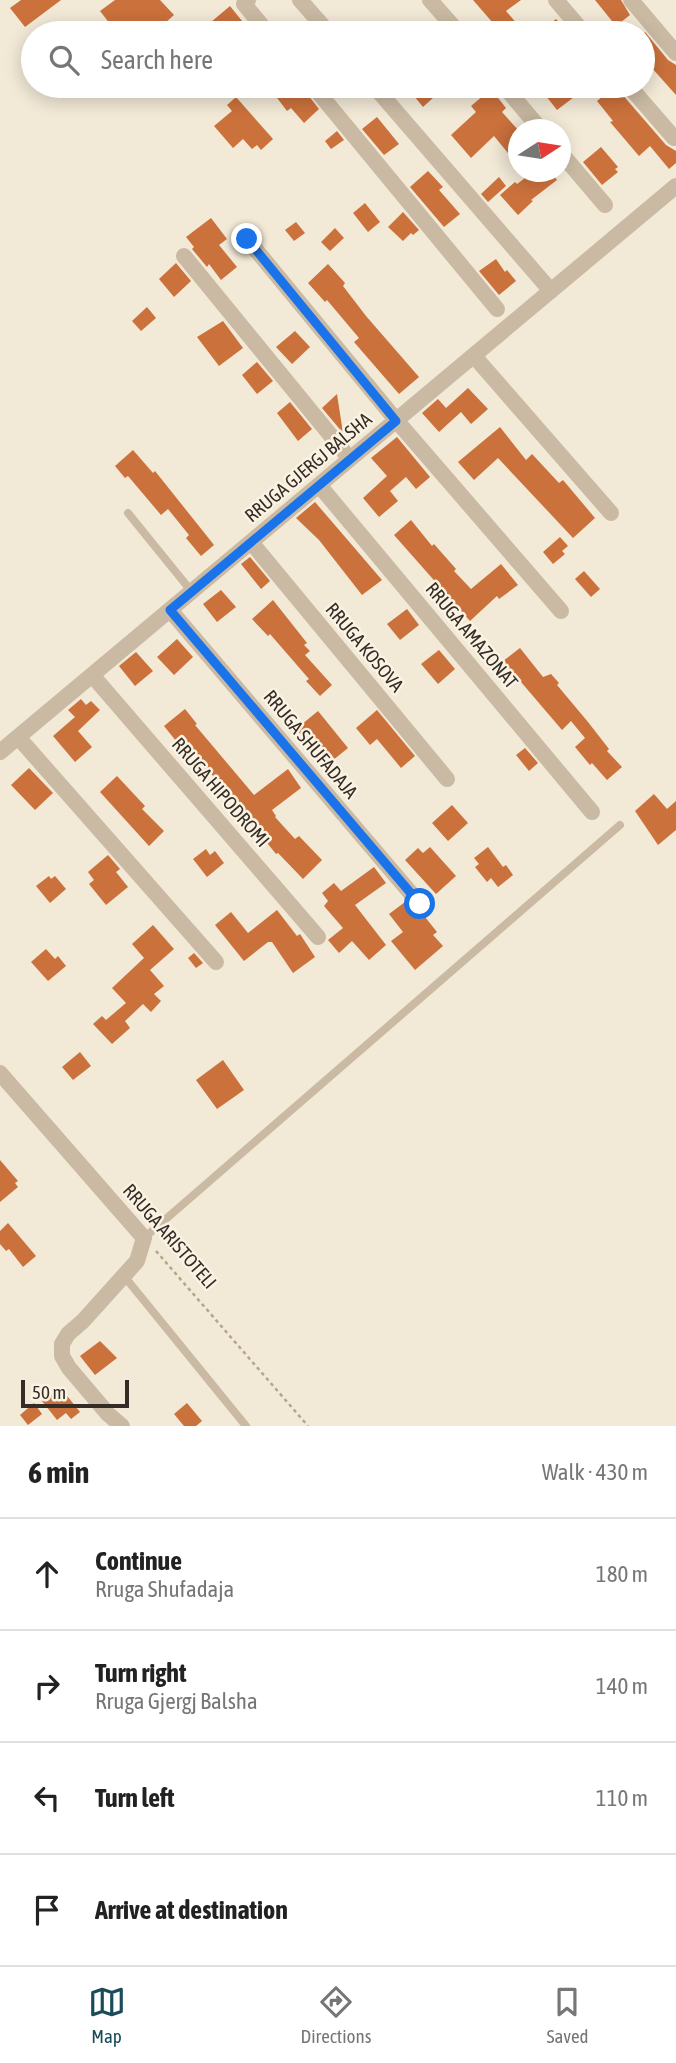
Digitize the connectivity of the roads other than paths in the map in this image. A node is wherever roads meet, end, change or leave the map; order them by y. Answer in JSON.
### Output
{"nodes":[{"id":1,"x":248,"y":0,"type":"edge"},
{"id":2,"x":300,"y":0,"type":"edge"},
{"id":3,"x":430,"y":0,"type":"edge"},
{"id":4,"x":556,"y":0,"type":"edge"},
{"id":5,"x":631,"y":0,"type":"edge"},
{"id":6,"x":258,"y":21,"type":"edge"},
{"id":7,"x":318,"y":21,"type":"edge"},
{"id":8,"x":448,"y":21,"type":"edge"},
{"id":9,"x":574,"y":21,"type":"edge"},
{"id":10,"x":649,"y":21,"type":"edge"},
{"id":11,"x":655,"y":28,"type":"edge"},
{"id":12,"x":676,"y":53,"type":"edge"},
{"id":13,"x":323,"y":98,"type":"edge"},
{"id":14,"x":384,"y":98,"type":"edge"},
{"id":15,"x":514,"y":98,"type":"edge"},
{"id":16,"x":639,"y":98,"type":"edge"},
{"id":17,"x":532,"y":119,"type":"edge"},
{"id":18,"x":674,"y":138,"type":"dead end"},
{"id":19,"x":571,"y":164,"type":"edge"},
{"id":20,"x":676,"y":186,"type":"edge"},
{"id":21,"x":606,"y":205,"type":"dead end"},
{"id":22,"x":247,"y":239,"type":"dead end"},
{"id":23,"x":184,"y":256,"type":"dead end"},
{"id":24,"x":551,"y":291,"type":"junction"},
{"id":25,"x":497,"y":309,"type":"dead end"},
{"id":26,"x":474,"y":356,"type":"junction"},
{"id":27,"x":396,"y":421,"type":"junction"},
{"id":28,"x":350,"y":459,"type":"junction"},
{"id":29,"x":319,"y":485,"type":"junction"},
{"id":30,"x":128,"y":513,"type":"dead end"},
{"id":31,"x":611,"y":513,"type":"dead end"},
{"id":32,"x":251,"y":542,"type":"junction"},
{"id":33,"x":192,"y":592,"type":"junction"},
{"id":34,"x":170,"y":610,"type":"junction"},
{"id":35,"x":561,"y":611,"type":"dead end"},
{"id":36,"x":92,"y":675,"type":"junction"},
{"id":37,"x":18,"y":737,"type":"junction"},
{"id":38,"x":0,"y":752,"type":"edge"},
{"id":39,"x":447,"y":779,"type":"dead end"},
{"id":40,"x":592,"y":812,"type":"dead end"},
{"id":41,"x":620,"y":825,"type":"dead end"},
{"id":42,"x":420,"y":904,"type":"dead end"},
{"id":43,"x":318,"y":937,"type":"dead end"},
{"id":44,"x":216,"y":962,"type":"dead end"},
{"id":45,"x":0,"y":1073,"type":"edge"},
{"id":46,"x":144,"y":1238,"type":"junction"},
{"id":47,"x":124,"y":1276,"type":"junction"},
{"id":48,"x":122,"y":1426,"type":"edge"},
{"id":49,"x":246,"y":1426,"type":"edge"}],
"edges":[{"from":1,"to":6,"type":"street"},
{"from":2,"to":7,"type":"street"},
{"from":3,"to":8,"type":"street"},
{"from":4,"to":9,"type":"street"},
{"from":5,"to":10,"type":"street"},
{"from":11,"to":12,"type":"street"},
{"from":13,"to":25,"type":"street"},
{"from":14,"to":24,"type":"street"},
{"from":15,"to":17,"type":"street"},
{"from":16,"to":18,"type":"street"},
{"from":19,"to":21,"type":"street"},
{"from":20,"to":24,"type":"street","name":"RRUGA GJERGJ BALSHA"},
{"from":22,"to":27,"type":"street"},
{"from":23,"to":28,"type":"street"},
{"from":24,"to":26,"type":"street","name":"RRUGA GJERGJ BALSHA"},
{"from":26,"to":27,"type":"street","name":"RRUGA GJERGJ BALSHA"},
{"from":26,"to":31,"type":"street"},
{"from":27,"to":28,"type":"street","name":"RRUGA GJERGJ BALSHA"},
{"from":27,"to":35,"type":"street"},
{"from":28,"to":29,"type":"street","name":"RRUGA GJERGJ BALSHA"},
{"from":29,"to":32,"type":"street","name":"RRUGA GJERGJ BALSHA"},
{"from":29,"to":40,"type":"street","name":"RRUGA AMAZONAT"},
{"from":30,"to":33,"type":"lane"},
{"from":32,"to":33,"type":"street","name":"RRUGA GJERGJ BALSHA"},
{"from":32,"to":39,"type":"street","name":"RRUGA KOSOVA"},
{"from":33,"to":34,"type":"street","name":"RRUGA GJERGJ BALSHA"},
{"from":34,"to":36,"type":"street","name":"RRUGA GJERGJ BALSHA"},
{"from":34,"to":42,"type":"street","name":"RRUGA SHUFADAJA"},
{"from":36,"to":37,"type":"street","name":"RRUGA GJERGJ BALSHA"},
{"from":36,"to":43,"type":"street","name":"RRUGA HIPODROMI"},
{"from":37,"to":38,"type":"street","name":"RRUGA GJERGJ BALSHA"},
{"from":37,"to":44,"type":"street"},
{"from":41,"to":46,"type":"lane"},
{"from":45,"to":46,"type":"street","name":"RRUGA ARISTOTELI"},
{"from":46,"to":47,"type":"street"},
{"from":47,"to":48,"type":"street"},
{"from":47,"to":49,"type":"lane"}]}
